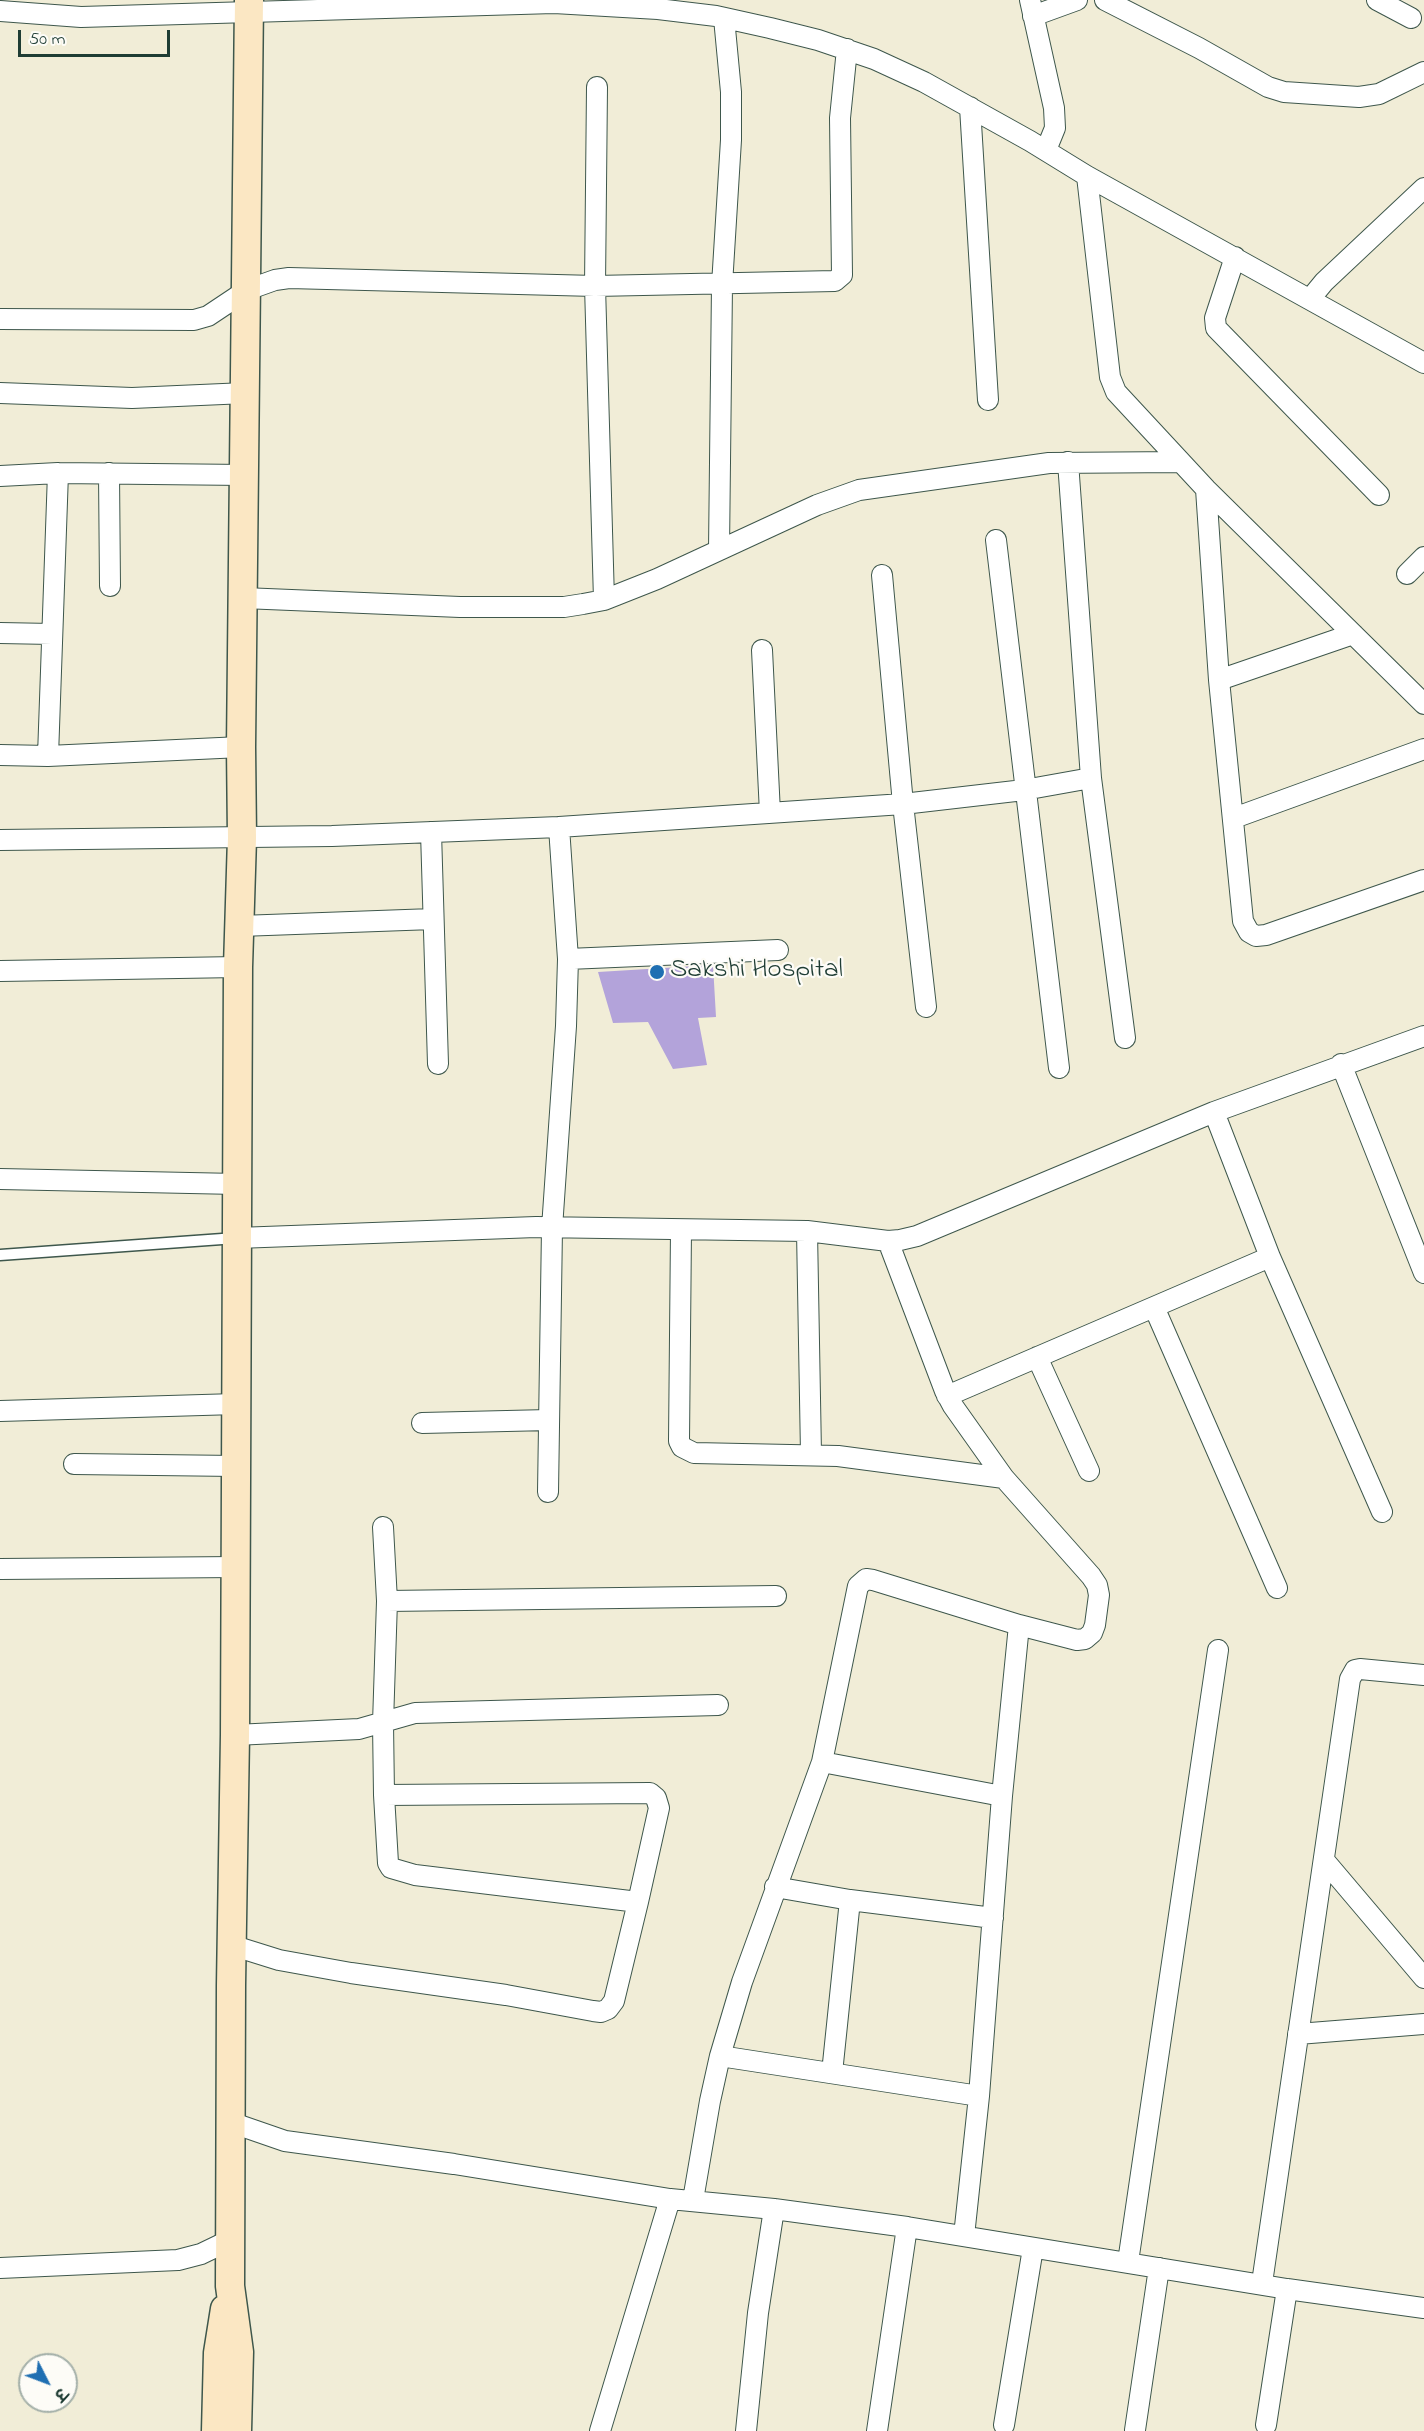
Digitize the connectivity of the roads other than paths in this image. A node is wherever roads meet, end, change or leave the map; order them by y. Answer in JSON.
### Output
{"nodes":[{"id":1,"x":1077,"y":0,"type":"edge"},
{"id":2,"x":1105,"y":0,"type":"edge"},
{"id":3,"x":1377,"y":0,"type":"edge"},
{"id":4,"x":249,"y":6,"type":"edge"},
{"id":5,"x":1138,"y":7,"type":"edge"},
{"id":6,"x":1031,"y":8,"type":"edge"},
{"id":7,"x":0,"y":11,"type":"edge"},
{"id":8,"x":724,"y":18,"type":"junction"},
{"id":9,"x":1411,"y":18,"type":"dead end"},
{"id":10,"x":847,"y":50,"type":"junction"},
{"id":11,"x":1424,"y":72,"type":"edge"},
{"id":12,"x":597,"y":87,"type":"dead end"},
{"id":13,"x":970,"y":107,"type":"junction"},
{"id":14,"x":1050,"y":140,"type":"junction"},
{"id":15,"x":1088,"y":176,"type":"junction"},
{"id":16,"x":1424,"y":188,"type":"edge"},
{"id":17,"x":1234,"y":257,"type":"junction"},
{"id":18,"x":722,"y":285,"type":"junction"},
{"id":19,"x":596,"y":286,"type":"junction"},
{"id":20,"x":247,"y":290,"type":"junction"},
{"id":21,"x":1316,"y":291,"type":"junction"},
{"id":22,"x":0,"y":319,"type":"edge"},
{"id":23,"x":1424,"y":363,"type":"edge"},
{"id":24,"x":0,"y":393,"type":"edge"},
{"id":25,"x":246,"y":393,"type":"junction"},
{"id":26,"x":988,"y":400,"type":"dead end"},
{"id":27,"x":1068,"y":462,"type":"junction"},
{"id":28,"x":1180,"y":462,"type":"junction"},
{"id":29,"x":58,"y":473,"type":"junction"},
{"id":30,"x":109,"y":473,"type":"junction"},
{"id":31,"x":245,"y":475,"type":"junction"},
{"id":32,"x":0,"y":476,"type":"edge"},
{"id":33,"x":1206,"y":489,"type":"junction"},
{"id":34,"x":1379,"y":495,"type":"dead end"},
{"id":35,"x":996,"y":540,"type":"dead end"},
{"id":36,"x":719,"y":550,"type":"junction"},
{"id":37,"x":1424,"y":557,"type":"edge"},
{"id":38,"x":1407,"y":574,"type":"dead end"},
{"id":39,"x":882,"y":575,"type":"dead end"},
{"id":40,"x":110,"y":586,"type":"dead end"},
{"id":41,"x":243,"y":598,"type":"junction"},
{"id":42,"x":604,"y":600,"type":"junction"},
{"id":43,"x":0,"y":633,"type":"edge"},
{"id":44,"x":52,"y":634,"type":"junction"},
{"id":45,"x":1353,"y":634,"type":"junction"},
{"id":46,"x":762,"y":650,"type":"dead end"},
{"id":47,"x":1219,"y":680,"type":"junction"},
{"id":48,"x":1424,"y":704,"type":"edge"},
{"id":49,"x":241,"y":747,"type":"junction"},
{"id":50,"x":1424,"y":749,"type":"edge"},
{"id":51,"x":0,"y":754,"type":"edge"},
{"id":52,"x":48,"y":756,"type":"junction"},
{"id":53,"x":1091,"y":778,"type":"junction"},
{"id":54,"x":1024,"y":790,"type":"junction"},
{"id":55,"x":903,"y":804,"type":"junction"},
{"id":56,"x":770,"y":813,"type":"junction"},
{"id":57,"x":1234,"y":818,"type":"junction"},
{"id":58,"x":559,"y":827,"type":"junction"},
{"id":59,"x":430,"y":832,"type":"junction"},
{"id":60,"x":242,"y":837,"type":"junction"},
{"id":61,"x":0,"y":840,"type":"edge"},
{"id":62,"x":1424,"y":880,"type":"edge"},
{"id":63,"x":433,"y":919,"type":"junction"},
{"id":64,"x":240,"y":926,"type":"junction"},
{"id":65,"x":778,"y":950,"type":"dead end"},
{"id":66,"x":568,"y":959,"type":"junction"},
{"id":67,"x":238,"y":967,"type":"junction"},
{"id":68,"x":0,"y":971,"type":"edge"},
{"id":69,"x":926,"y":1007,"type":"dead end"},
{"id":70,"x":1424,"y":1036,"type":"edge"},
{"id":71,"x":1125,"y":1038,"type":"dead end"},
{"id":72,"x":438,"y":1064,"type":"dead end"},
{"id":73,"x":1341,"y":1065,"type":"junction"},
{"id":74,"x":1059,"y":1068,"type":"dead end"},
{"id":75,"x":1214,"y":1112,"type":"junction"},
{"id":76,"x":0,"y":1179,"type":"edge"},
{"id":77,"x":237,"y":1184,"type":"junction"},
{"id":78,"x":552,"y":1228,"type":"junction"},
{"id":79,"x":681,"y":1230,"type":"junction"},
{"id":80,"x":807,"y":1231,"type":"junction"},
{"id":81,"x":237,"y":1238,"type":"junction"},
{"id":82,"x":888,"y":1241,"type":"junction"},
{"id":83,"x":0,"y":1255,"type":"edge"},
{"id":84,"x":1270,"y":1257,"type":"junction"},
{"id":85,"x":1424,"y":1273,"type":"edge"},
{"id":86,"x":1154,"y":1307,"type":"junction"},
{"id":87,"x":1037,"y":1357,"type":"junction"},
{"id":88,"x":947,"y":1396,"type":"junction"},
{"id":89,"x":236,"y":1404,"type":"junction"},
{"id":90,"x":0,"y":1411,"type":"edge"},
{"id":91,"x":549,"y":1420,"type":"junction"},
{"id":92,"x":422,"y":1423,"type":"dead end"},
{"id":93,"x":811,"y":1454,"type":"junction"},
{"id":94,"x":74,"y":1464,"type":"dead end"},
{"id":95,"x":236,"y":1466,"type":"junction"},
{"id":96,"x":1089,"y":1472,"type":"dead end"},
{"id":97,"x":1004,"y":1478,"type":"junction"},
{"id":98,"x":548,"y":1492,"type":"dead end"},
{"id":99,"x":1382,"y":1512,"type":"dead end"},
{"id":100,"x":383,"y":1527,"type":"dead end"},
{"id":101,"x":236,"y":1567,"type":"junction"},
{"id":102,"x":0,"y":1569,"type":"edge"},
{"id":103,"x":1276,"y":1588,"type":"dead end"},
{"id":104,"x":776,"y":1596,"type":"dead end"},
{"id":105,"x":387,"y":1601,"type":"junction"},
{"id":106,"x":1019,"y":1625,"type":"junction"},
{"id":107,"x":1218,"y":1650,"type":"dead end"},
{"id":108,"x":1424,"y":1675,"type":"edge"},
{"id":109,"x":718,"y":1705,"type":"dead end"},
{"id":110,"x":383,"y":1723,"type":"junction"},
{"id":111,"x":235,"y":1735,"type":"junction"},
{"id":112,"x":822,"y":1762,"type":"junction"},
{"id":113,"x":384,"y":1796,"type":"junction"},
{"id":114,"x":1002,"y":1796,"type":"junction"},
{"id":115,"x":1324,"y":1860,"type":"junction"},
{"id":116,"x":775,"y":1887,"type":"junction"},
{"id":117,"x":850,"y":1900,"type":"junction"},
{"id":118,"x":638,"y":1902,"type":"junction"},
{"id":119,"x":993,"y":1918,"type":"junction"},
{"id":120,"x":231,"y":1945,"type":"junction"},
{"id":121,"x":1424,"y":1978,"type":"edge"},
{"id":122,"x":1424,"y":2024,"type":"edge"},
{"id":123,"x":1298,"y":2034,"type":"junction"},
{"id":124,"x":720,"y":2056,"type":"junction"},
{"id":125,"x":832,"y":2073,"type":"junction"},
{"id":126,"x":979,"y":2096,"type":"junction"},
{"id":127,"x":231,"y":2122,"type":"junction"},
{"id":128,"x":670,"y":2199,"type":"junction"},
{"id":129,"x":693,"y":2200,"type":"junction"},
{"id":130,"x":774,"y":2209,"type":"junction"},
{"id":131,"x":907,"y":2227,"type":"junction"},
{"id":132,"x":963,"y":2236,"type":"junction"},
{"id":133,"x":230,"y":2240,"type":"junction"},
{"id":134,"x":1033,"y":2248,"type":"junction"},
{"id":135,"x":1128,"y":2262,"type":"junction"},
{"id":136,"x":0,"y":2268,"type":"edge"},
{"id":137,"x":1159,"y":2268,"type":"junction"},
{"id":138,"x":1262,"y":2283,"type":"junction"},
{"id":139,"x":230,"y":2286,"type":"junction"},
{"id":140,"x":1287,"y":2289,"type":"junction"},
{"id":141,"x":1424,"y":2308,"type":"edge"},
{"id":142,"x":1004,"y":2425,"type":"dead end"},
{"id":143,"x":1266,"y":2426,"type":"dead end"},
{"id":144,"x":1135,"y":2430,"type":"edge"},
{"id":145,"x":216,"y":2431,"type":"edge"},
{"id":146,"x":237,"y":2431,"type":"edge"},
{"id":147,"x":600,"y":2431,"type":"edge"},
{"id":148,"x":746,"y":2431,"type":"edge"},
{"id":149,"x":877,"y":2431,"type":"edge"}],
"edges":[{"from":1,"to":6,"type":"street"},
{"from":2,"to":5,"type":"street"},
{"from":3,"to":9,"type":"street"},
{"from":4,"to":7,"type":"street"},
{"from":4,"to":8,"type":"street"},
{"from":4,"to":20,"type":"main road"},
{"from":5,"to":11,"type":"street"},
{"from":6,"to":14,"type":"street"},
{"from":8,"to":10,"type":"street"},
{"from":8,"to":18,"type":"street"},
{"from":10,"to":13,"type":"street"},
{"from":10,"to":18,"type":"street"},
{"from":12,"to":19,"type":"street"},
{"from":13,"to":14,"type":"street"},
{"from":13,"to":26,"type":"street"},
{"from":14,"to":15,"type":"street"},
{"from":15,"to":17,"type":"street"},
{"from":15,"to":28,"type":"street"},
{"from":16,"to":21,"type":"street"},
{"from":17,"to":21,"type":"street"},
{"from":17,"to":34,"type":"street"},
{"from":18,"to":19,"type":"street"},
{"from":18,"to":36,"type":"street"},
{"from":19,"to":20,"type":"street"},
{"from":19,"to":42,"type":"street"},
{"from":20,"to":22,"type":"street"},
{"from":20,"to":25,"type":"main road"},
{"from":21,"to":23,"type":"street"},
{"from":24,"to":25,"type":"street"},
{"from":25,"to":31,"type":"main road"},
{"from":27,"to":28,"type":"street"},
{"from":27,"to":36,"type":"street"},
{"from":27,"to":53,"type":"street"},
{"from":28,"to":33,"type":"street"},
{"from":29,"to":30,"type":"street"},
{"from":29,"to":32,"type":"street"},
{"from":29,"to":44,"type":"street"},
{"from":30,"to":31,"type":"street"},
{"from":30,"to":40,"type":"street"},
{"from":31,"to":41,"type":"main road"},
{"from":33,"to":45,"type":"street"},
{"from":33,"to":47,"type":"street"},
{"from":35,"to":54,"type":"street"},
{"from":36,"to":42,"type":"street"},
{"from":37,"to":38,"type":"street"},
{"from":39,"to":55,"type":"street"},
{"from":41,"to":42,"type":"street"},
{"from":41,"to":49,"type":"main road"},
{"from":43,"to":44,"type":"street"},
{"from":44,"to":52,"type":"street"},
{"from":45,"to":47,"type":"street"},
{"from":45,"to":48,"type":"street"},
{"from":46,"to":56,"type":"street"},
{"from":47,"to":57,"type":"street"},
{"from":49,"to":52,"type":"street"},
{"from":49,"to":60,"type":"main road"},
{"from":50,"to":57,"type":"street"},
{"from":51,"to":52,"type":"street"},
{"from":53,"to":54,"type":"street"},
{"from":53,"to":71,"type":"street"},
{"from":54,"to":55,"type":"street"},
{"from":54,"to":74,"type":"street"},
{"from":55,"to":56,"type":"street"},
{"from":55,"to":69,"type":"street"},
{"from":56,"to":58,"type":"street"},
{"from":57,"to":62,"type":"street"},
{"from":58,"to":59,"type":"street"},
{"from":58,"to":66,"type":"street"},
{"from":59,"to":60,"type":"street"},
{"from":59,"to":63,"type":"street"},
{"from":60,"to":61,"type":"street"},
{"from":60,"to":64,"type":"main road"},
{"from":63,"to":64,"type":"street"},
{"from":63,"to":72,"type":"street"},
{"from":64,"to":67,"type":"main road"},
{"from":65,"to":66,"type":"street"},
{"from":66,"to":78,"type":"street"},
{"from":67,"to":68,"type":"street"},
{"from":67,"to":77,"type":"main road"},
{"from":70,"to":73,"type":"street"},
{"from":73,"to":75,"type":"street"},
{"from":73,"to":85,"type":"street"},
{"from":75,"to":82,"type":"street"},
{"from":75,"to":84,"type":"street"},
{"from":76,"to":77,"type":"street"},
{"from":77,"to":81,"type":"main road"},
{"from":78,"to":79,"type":"street"},
{"from":78,"to":81,"type":"street"},
{"from":78,"to":91,"type":"street"},
{"from":79,"to":80,"type":"street"},
{"from":79,"to":93,"type":"street"},
{"from":80,"to":82,"type":"street"},
{"from":80,"to":93,"type":"street"},
{"from":81,"to":83,"type":"lane"},
{"from":81,"to":89,"type":"main road"},
{"from":82,"to":88,"type":"street"},
{"from":84,"to":86,"type":"street"},
{"from":84,"to":99,"type":"street"},
{"from":86,"to":87,"type":"street"},
{"from":86,"to":103,"type":"street"},
{"from":87,"to":88,"type":"street"},
{"from":87,"to":96,"type":"street"},
{"from":88,"to":97,"type":"street"},
{"from":89,"to":90,"type":"street"},
{"from":89,"to":95,"type":"main road"},
{"from":91,"to":92,"type":"street"},
{"from":91,"to":98,"type":"street"},
{"from":93,"to":97,"type":"street"},
{"from":94,"to":95,"type":"street"},
{"from":95,"to":101,"type":"main road"},
{"from":97,"to":106,"type":"street"},
{"from":100,"to":105,"type":"street"},
{"from":101,"to":102,"type":"street"},
{"from":101,"to":111,"type":"main road"},
{"from":104,"to":105,"type":"street"},
{"from":105,"to":110,"type":"street"},
{"from":106,"to":112,"type":"street"},
{"from":106,"to":114,"type":"street"},
{"from":107,"to":135,"type":"street"},
{"from":108,"to":115,"type":"street"},
{"from":109,"to":110,"type":"street"},
{"from":110,"to":111,"type":"street"},
{"from":110,"to":113,"type":"street"},
{"from":111,"to":120,"type":"main road"},
{"from":112,"to":114,"type":"street"},
{"from":112,"to":116,"type":"street"},
{"from":113,"to":118,"type":"street"},
{"from":113,"to":118,"type":"street"},
{"from":114,"to":119,"type":"street"},
{"from":115,"to":121,"type":"street"},
{"from":115,"to":123,"type":"street"},
{"from":116,"to":117,"type":"street"},
{"from":116,"to":124,"type":"street"},
{"from":117,"to":119,"type":"street"},
{"from":117,"to":125,"type":"street"},
{"from":118,"to":120,"type":"street"},
{"from":119,"to":126,"type":"street"},
{"from":120,"to":127,"type":"main road"},
{"from":122,"to":123,"type":"street"},
{"from":123,"to":138,"type":"street"},
{"from":124,"to":125,"type":"street"},
{"from":124,"to":129,"type":"street"},
{"from":125,"to":126,"type":"street"},
{"from":126,"to":132,"type":"street"},
{"from":127,"to":128,"type":"street"},
{"from":127,"to":133,"type":"main road"},
{"from":128,"to":129,"type":"street"},
{"from":128,"to":147,"type":"street"},
{"from":129,"to":130,"type":"street"},
{"from":130,"to":131,"type":"street"},
{"from":130,"to":148,"type":"street"},
{"from":131,"to":132,"type":"street"},
{"from":131,"to":149,"type":"street"},
{"from":132,"to":134,"type":"street"},
{"from":133,"to":136,"type":"street"},
{"from":133,"to":139,"type":"main road"},
{"from":134,"to":135,"type":"street"},
{"from":134,"to":142,"type":"street"},
{"from":135,"to":137,"type":"street"},
{"from":137,"to":138,"type":"street"},
{"from":137,"to":144,"type":"street"},
{"from":138,"to":140,"type":"street"},
{"from":139,"to":145,"type":"main road"},
{"from":139,"to":146,"type":"main road"},
{"from":140,"to":141,"type":"street"},
{"from":140,"to":143,"type":"street"}]}
